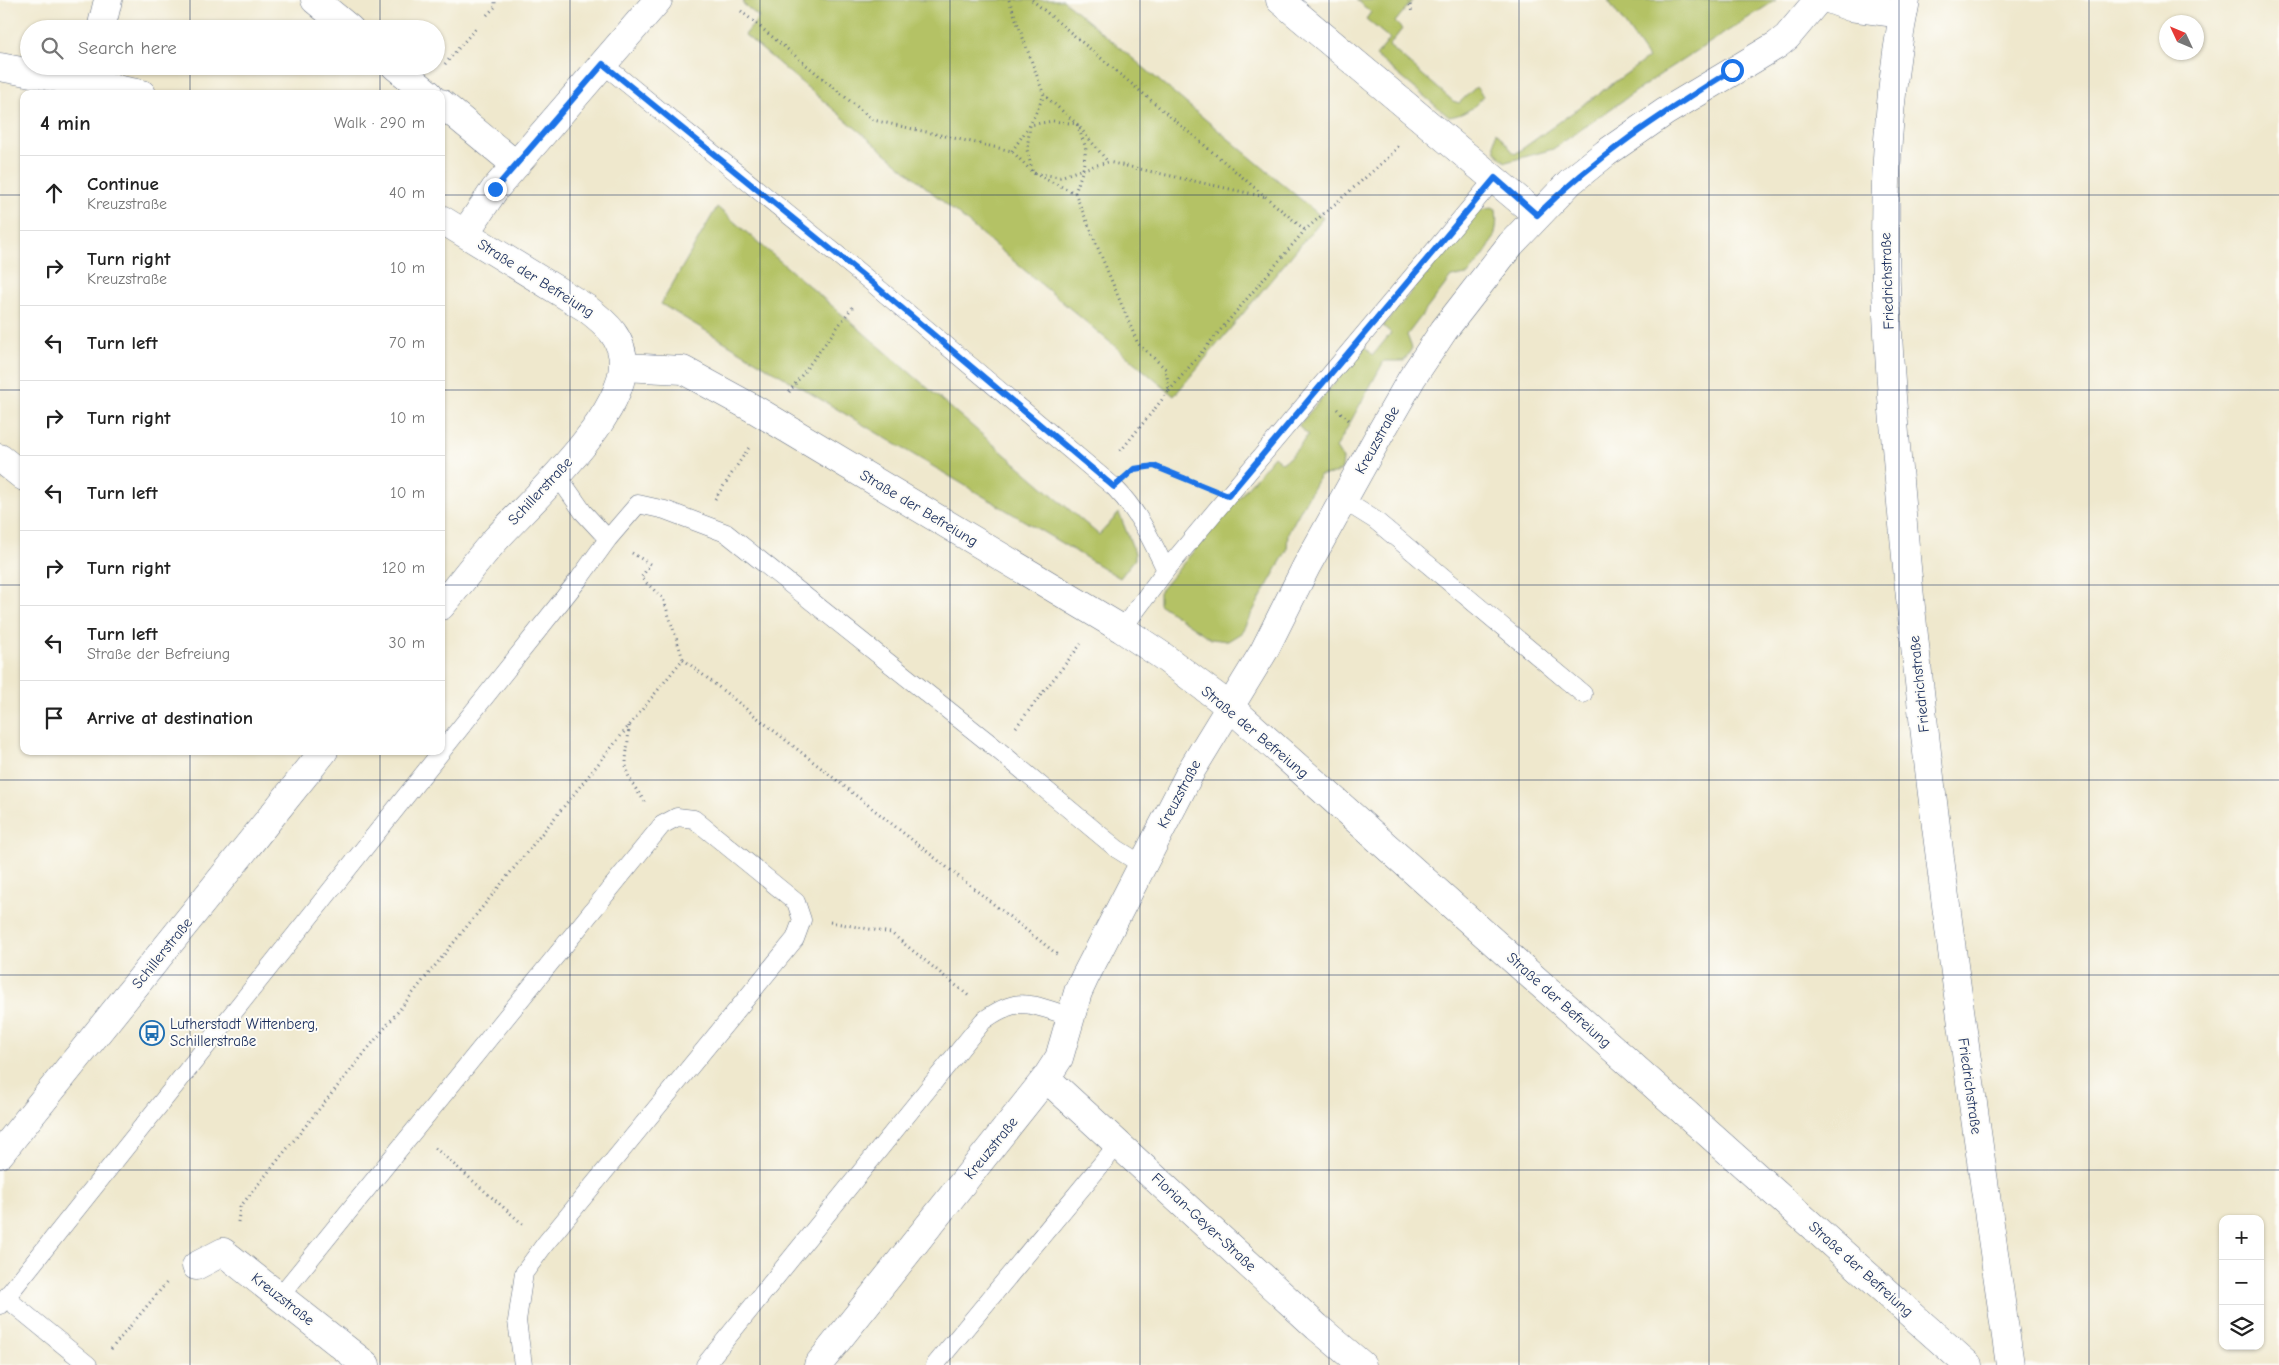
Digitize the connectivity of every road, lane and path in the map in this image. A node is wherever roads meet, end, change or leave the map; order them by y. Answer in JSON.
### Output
{"nodes":[{"id":1,"x":108,"y":0,"type":"edge"},
{"id":2,"x":315,"y":0,"type":"edge"},
{"id":3,"x":495,"y":0,"type":"edge"},
{"id":4,"x":658,"y":0,"type":"edge"},
{"id":5,"x":1009,"y":0,"type":"edge"},
{"id":6,"x":1032,"y":0,"type":"edge"},
{"id":7,"x":1280,"y":0,"type":"edge"},
{"id":8,"x":1410,"y":0,"type":"edge"},
{"id":9,"x":1818,"y":0,"type":"edge"},
{"id":10,"x":1831,"y":0,"type":"edge"},
{"id":11,"x":1904,"y":7,"type":"edge"},
{"id":12,"x":741,"y":11,"type":"dead end"},
{"id":13,"x":1412,"y":13,"type":"dead end"},
{"id":14,"x":487,"y":15,"type":"dead end"},
{"id":15,"x":103,"y":20,"type":"edge"},
{"id":16,"x":339,"y":20,"type":"edge"},
{"id":17,"x":476,"y":28,"type":"dead end"},
{"id":18,"x":450,"y":59,"type":"dead end"},
{"id":19,"x":603,"y":64,"type":"junction"},
{"id":20,"x":0,"y":67,"type":"edge"},
{"id":21,"x":20,"y":69,"type":"edge"},
{"id":22,"x":93,"y":75,"type":"edge"},
{"id":23,"x":407,"y":75,"type":"edge"},
{"id":24,"x":132,"y":90,"type":"edge"},
{"id":25,"x":424,"y":90,"type":"edge"},
{"id":26,"x":1044,"y":95,"type":"junction"},
{"id":27,"x":445,"y":107,"type":"edge"},
{"id":28,"x":1421,"y":119,"type":"junction"},
{"id":29,"x":1077,"y":124,"type":"junction"},
{"id":30,"x":1030,"y":125,"type":"junction"},
{"id":31,"x":1012,"y":150,"type":"junction"},
{"id":32,"x":1108,"y":162,"type":"junction"},
{"id":33,"x":516,"y":165,"type":"junction"},
{"id":34,"x":1083,"y":169,"type":"junction"},
{"id":35,"x":1034,"y":173,"type":"junction"},
{"id":36,"x":1495,"y":178,"type":"junction"},
{"id":37,"x":1075,"y":193,"type":"junction"},
{"id":38,"x":1267,"y":198,"type":"junction"},
{"id":39,"x":1537,"y":215,"type":"junction"},
{"id":40,"x":445,"y":221,"type":"edge"},
{"id":41,"x":1306,"y":230,"type":"junction"},
{"id":42,"x":465,"y":233,"type":"junction"},
{"id":43,"x":623,"y":366,"type":"junction"},
{"id":44,"x":1169,"y":391,"type":"junction"},
{"id":45,"x":0,"y":458,"type":"edge"},
{"id":46,"x":20,"y":474,"type":"edge"},
{"id":47,"x":1101,"y":475,"type":"junction"},
{"id":48,"x":558,"y":476,"type":"junction"},
{"id":49,"x":1114,"y":487,"type":"junction"},
{"id":50,"x":1228,"y":496,"type":"junction"},
{"id":51,"x":1343,"y":500,"type":"junction"},
{"id":52,"x":608,"y":538,"type":"junction"},
{"id":53,"x":1166,"y":570,"type":"junction"},
{"id":54,"x":445,"y":601,"type":"edge"},
{"id":55,"x":1122,"y":629,"type":"junction"},
{"id":56,"x":683,"y":659,"type":"dead end"},
{"id":57,"x":1068,"y":662,"type":"dead end"},
{"id":58,"x":1583,"y":694,"type":"dead end"},
{"id":59,"x":1229,"y":706,"type":"junction"},
{"id":60,"x":629,"y":726,"type":"dead end"},
{"id":61,"x":445,"y":746,"type":"edge"},
{"id":62,"x":998,"y":750,"type":"junction"},
{"id":63,"x":321,"y":755,"type":"edge"},
{"id":64,"x":438,"y":755,"type":"edge"},
{"id":65,"x":662,"y":825,"type":"junction"},
{"id":66,"x":1141,"y":864,"type":"junction"},
{"id":67,"x":802,"y":920,"type":"junction"},
{"id":68,"x":992,"y":1015,"type":"junction"},
{"id":69,"x":1070,"y":1016,"type":"junction"},
{"id":70,"x":1046,"y":1078,"type":"junction"},
{"id":71,"x":414,"y":1130,"type":"junction"},
{"id":72,"x":1119,"y":1143,"type":"junction"},
{"id":73,"x":0,"y":1154,"type":"edge"},
{"id":74,"x":546,"y":1244,"type":"junction"},
{"id":75,"x":196,"y":1266,"type":"joint"},
{"id":76,"x":280,"y":1296,"type":"junction"},
{"id":77,"x":3,"y":1301,"type":"edge"},
{"id":78,"x":95,"y":1364,"type":"edge"},
{"id":79,"x":366,"y":1365,"type":"edge"},
{"id":80,"x":524,"y":1365,"type":"edge"},
{"id":81,"x":705,"y":1365,"type":"edge"},
{"id":82,"x":818,"y":1365,"type":"edge"},
{"id":83,"x":935,"y":1365,"type":"edge"},
{"id":84,"x":1362,"y":1365,"type":"edge"},
{"id":85,"x":1968,"y":1365,"type":"edge"},
{"id":86,"x":2010,"y":1365,"type":"edge"}],
"edges":[{"from":1,"to":15,"type":"street"},
{"from":2,"to":16,"type":"street"},
{"from":3,"to":14,"type":"path"},
{"from":4,"to":19,"type":"street","name":"Straße der Befreiung"},
{"from":5,"to":26,"type":"path"},
{"from":6,"to":38,"type":"path"},
{"from":7,"to":28,"type":"street"},
{"from":8,"to":13,"type":"path"},
{"from":9,"to":39,"type":"street","name":"Kreuzstraße"},
{"from":10,"to":11,"type":"street"},
{"from":11,"to":86,"type":"street","name":"Friedrichstraße"},
{"from":12,"to":31,"type":"path"},
{"from":17,"to":18,"type":"path"},
{"from":19,"to":33,"type":"street","name":"Straße der Befreiung"},
{"from":19,"to":47,"type":"lane"},
{"from":20,"to":21,"type":"street"},
{"from":22,"to":24,"type":"street"},
{"from":23,"to":25,"type":"street"},
{"from":26,"to":29,"type":"path"},
{"from":26,"to":30,"type":"path"},
{"from":27,"to":33,"type":"street"},
{"from":28,"to":36,"type":"street"},
{"from":28,"to":41,"type":"path"},
{"from":29,"to":30,"type":"path"},
{"from":29,"to":32,"type":"path"},
{"from":29,"to":34,"type":"path"},
{"from":30,"to":31,"type":"path"},
{"from":30,"to":35,"type":"path"},
{"from":31,"to":35,"type":"path"},
{"from":32,"to":34,"type":"path"},
{"from":32,"to":38,"type":"path"},
{"from":33,"to":42,"type":"street","name":"Straße der Befreiung"},
{"from":34,"to":35,"type":"path"},
{"from":34,"to":37,"type":"path"},
{"from":35,"to":37,"type":"path"},
{"from":36,"to":39,"type":"street"},
{"from":36,"to":50,"type":"lane"},
{"from":37,"to":44,"type":"path"},
{"from":38,"to":41,"type":"path"},
{"from":39,"to":51,"type":"street","name":"Kreuzstraße"},
{"from":40,"to":42,"type":"street","name":"Straße der Befreiung"},
{"from":41,"to":44,"type":"path"},
{"from":42,"to":43,"type":"street","name":"Straße der Befreiung"},
{"from":43,"to":48,"type":"street","name":"Schillerstraße"},
{"from":43,"to":55,"type":"street","name":"Straße der Befreiung"},
{"from":44,"to":47,"type":"path"},
{"from":45,"to":46,"type":"street"},
{"from":47,"to":49,"type":"lane"},
{"from":48,"to":52,"type":"lane"},
{"from":48,"to":54,"type":"street","name":"Schillerstraße"},
{"from":49,"to":50,"type":"path"},
{"from":49,"to":53,"type":"lane"},
{"from":50,"to":53,"type":"lane"},
{"from":51,"to":58,"type":"lane"},
{"from":51,"to":59,"type":"street","name":"Kreuzstraße"},
{"from":52,"to":56,"type":"path"},
{"from":52,"to":61,"type":"lane"},
{"from":52,"to":62,"type":"lane"},
{"from":53,"to":55,"type":"lane"},
{"from":55,"to":59,"type":"street","name":"Straße der Befreiung"},
{"from":57,"to":62,"type":"path"},
{"from":59,"to":66,"type":"street","name":"Kreuzstraße"},
{"from":59,"to":85,"type":"street","name":"Straße der Befreiung"},
{"from":60,"to":65,"type":"path"},
{"from":62,"to":66,"type":"lane"},
{"from":63,"to":73,"type":"street","name":"Schillerstraße"},
{"from":64,"to":77,"type":"lane"},
{"from":65,"to":67,"type":"lane"},
{"from":65,"to":71,"type":"lane"},
{"from":66,"to":69,"type":"street","name":"Kreuzstraße"},
{"from":67,"to":68,"type":"path"},
{"from":67,"to":74,"type":"lane"},
{"from":68,"to":69,"type":"lane"},
{"from":68,"to":81,"type":"lane"},
{"from":69,"to":70,"type":"street","name":"Kreuzstraße"},
{"from":70,"to":72,"type":"street","name":"Florian-Geyer-Straße"},
{"from":70,"to":82,"type":"street","name":"Kreuzstraße"},
{"from":71,"to":74,"type":"path"},
{"from":71,"to":76,"type":"lane"},
{"from":72,"to":83,"type":"lane"},
{"from":72,"to":84,"type":"street","name":"Florian-Geyer-Straße"},
{"from":74,"to":80,"type":"lane"},
{"from":75,"to":76,"type":"street","name":"Kreuzstraße"},
{"from":75,"to":78,"type":"path"},
{"from":76,"to":79,"type":"street","name":"Kreuzstraße"},
{"from":77,"to":78,"type":"lane"}]}
